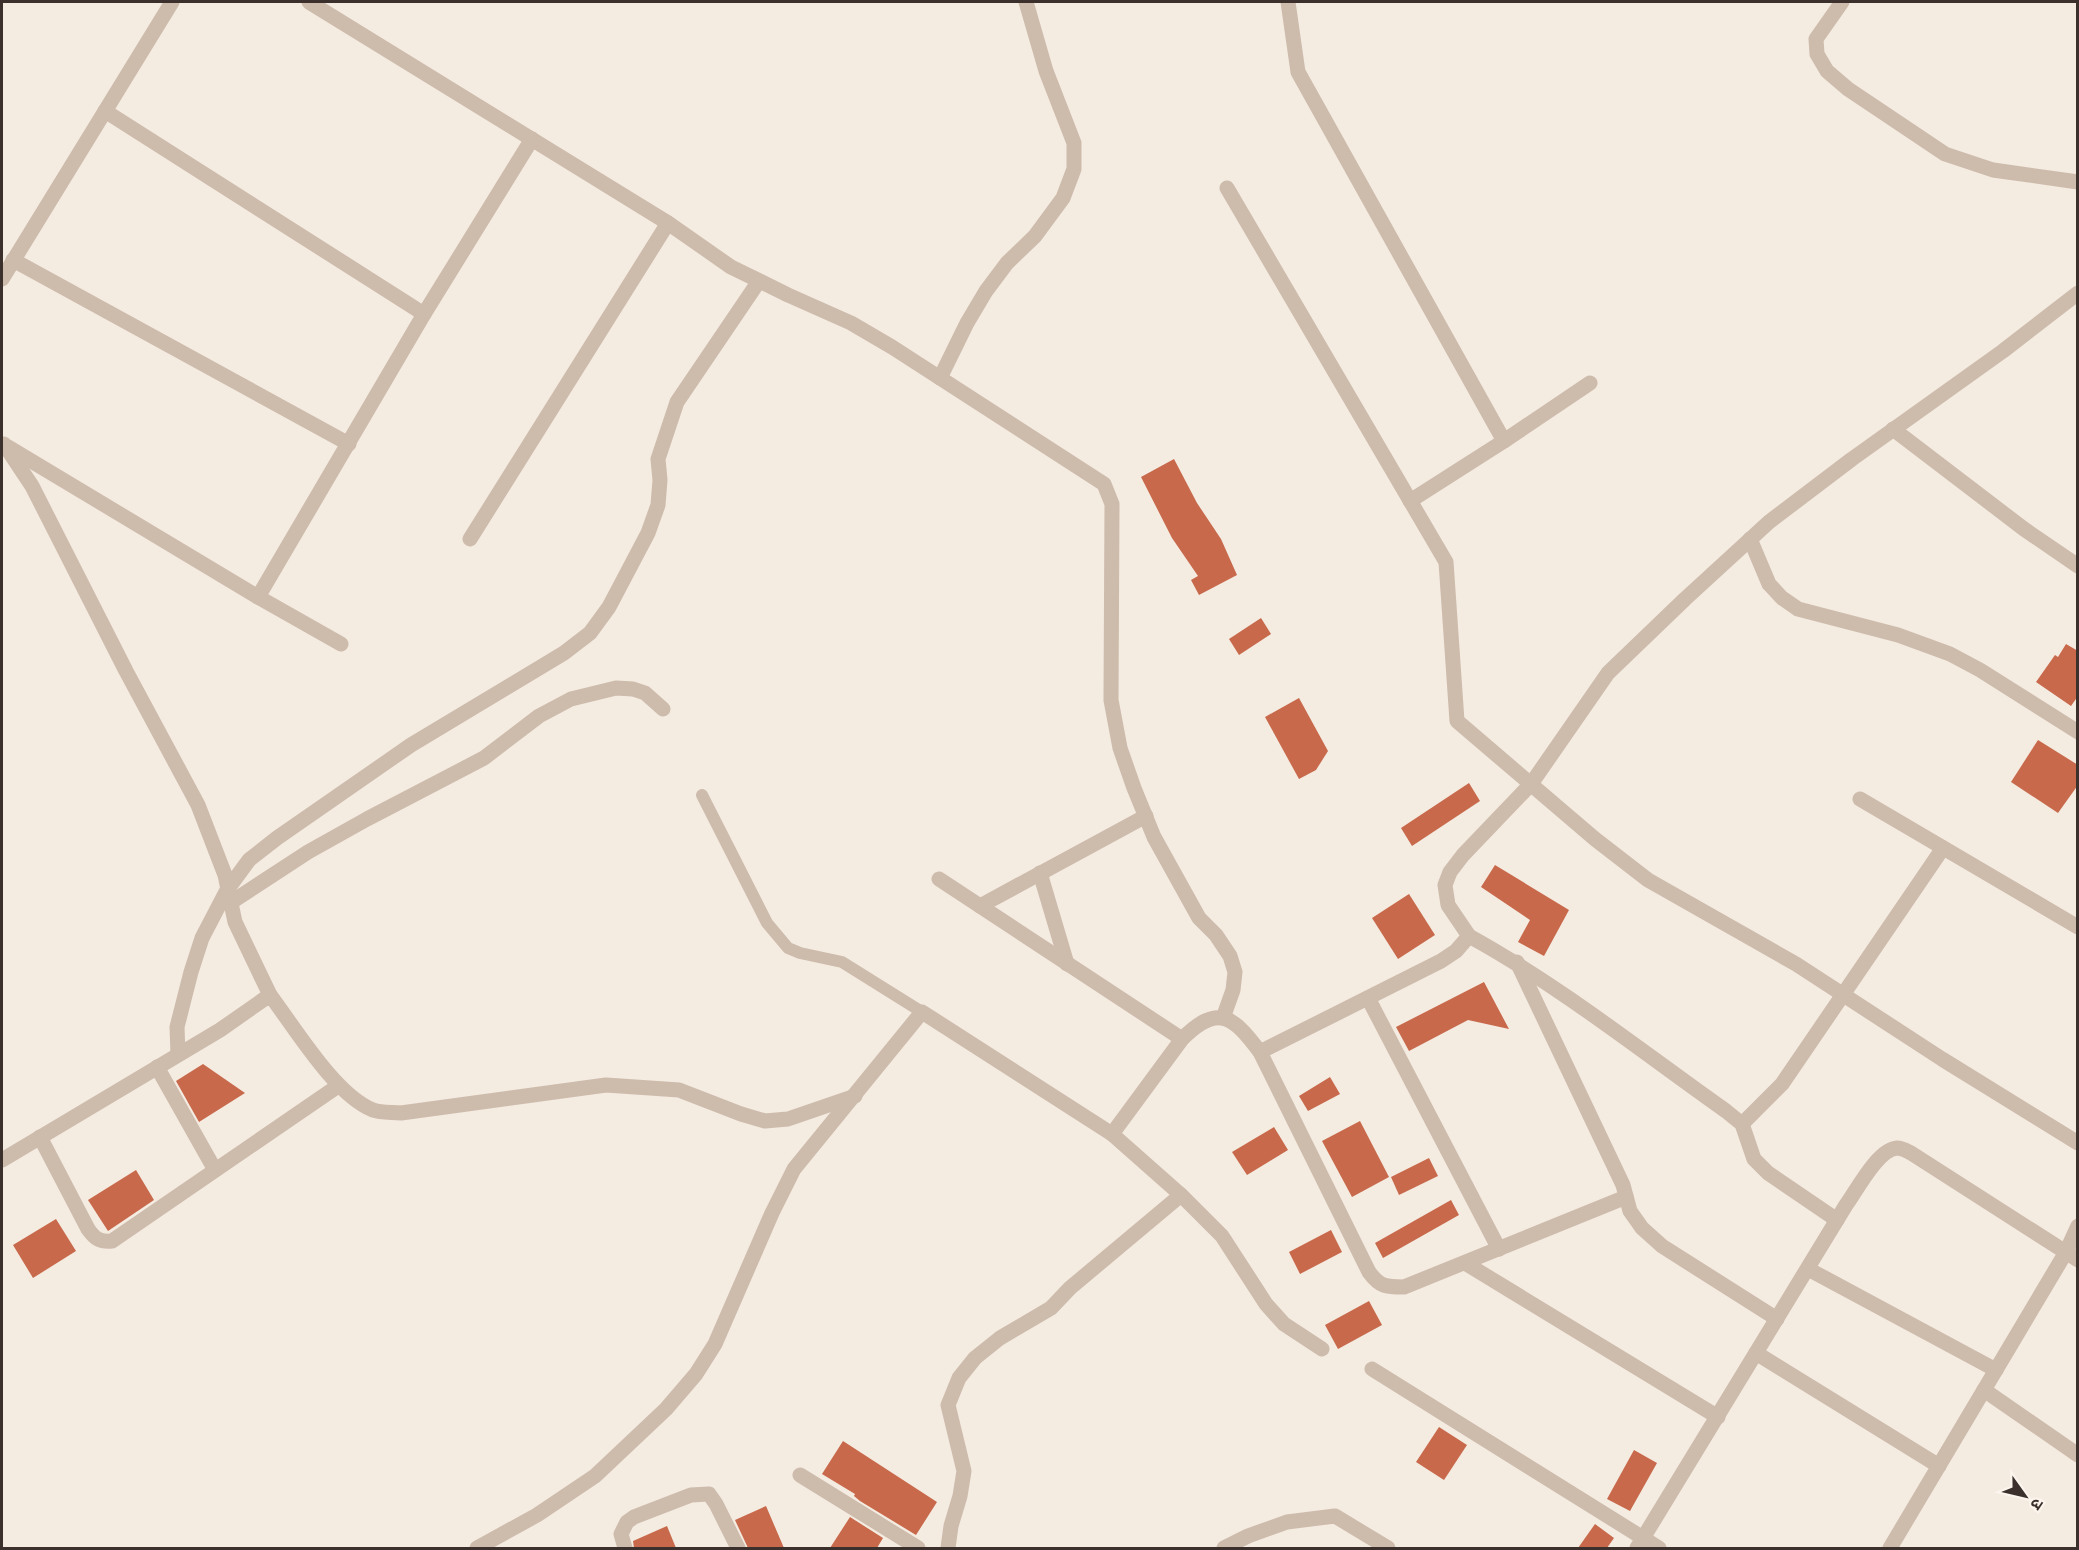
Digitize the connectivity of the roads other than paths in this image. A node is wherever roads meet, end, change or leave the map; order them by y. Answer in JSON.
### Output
{"nodes":[{"id":1,"x":172,"y":2,"type":"edge"},
{"id":2,"x":309,"y":2,"type":"edge"},
{"id":3,"x":1026,"y":2,"type":"edge"},
{"id":4,"x":1288,"y":2,"type":"edge"},
{"id":5,"x":1842,"y":2,"type":"edge"},
{"id":6,"x":105,"y":111,"type":"junction"},
{"id":7,"x":532,"y":139,"type":"junction"},
{"id":8,"x":2078,"y":182,"type":"edge"},
{"id":9,"x":1227,"y":188,"type":"dead end"},
{"id":10,"x":668,"y":223,"type":"junction"},
{"id":11,"x":14,"y":260,"type":"junction"},
{"id":12,"x":2,"y":279,"type":"edge"},
{"id":13,"x":759,"y":281,"type":"junction"},
{"id":14,"x":2078,"y":293,"type":"edge"},
{"id":15,"x":424,"y":314,"type":"junction"},
{"id":16,"x":940,"y":378,"type":"junction"},
{"id":17,"x":1590,"y":383,"type":"dead end"},
{"id":18,"x":1893,"y":429,"type":"junction"},
{"id":19,"x":1504,"y":441,"type":"junction"},
{"id":20,"x":3,"y":444,"type":"edge"},
{"id":21,"x":349,"y":444,"type":"junction"},
{"id":22,"x":1410,"y":501,"type":"junction"},
{"id":23,"x":470,"y":539,"type":"dead end"},
{"id":24,"x":1750,"y":539,"type":"junction"},
{"id":25,"x":2078,"y":566,"type":"edge"},
{"id":26,"x":258,"y":597,"type":"junction"},
{"id":27,"x":341,"y":644,"type":"dead end"},
{"id":28,"x":663,"y":709,"type":"dead end"},
{"id":29,"x":2078,"y":732,"type":"edge"},
{"id":30,"x":1531,"y":784,"type":"junction"},
{"id":31,"x":702,"y":795,"type":"dead end"},
{"id":32,"x":1860,"y":799,"type":"dead end"},
{"id":33,"x":1146,"y":816,"type":"junction"},
{"id":34,"x":1943,"y":848,"type":"junction"},
{"id":35,"x":1040,"y":873,"type":"junction"},
{"id":36,"x":939,"y":879,"type":"dead end"},
{"id":37,"x":229,"y":896,"type":"junction"},
{"id":38,"x":980,"y":906,"type":"junction"},
{"id":39,"x":2078,"y":927,"type":"edge"},
{"id":40,"x":1469,"y":936,"type":"junction"},
{"id":41,"x":1516,"y":962,"type":"junction"},
{"id":42,"x":1067,"y":964,"type":"junction"},
{"id":43,"x":1842,"y":994,"type":"junction"},
{"id":44,"x":270,"y":995,"type":"junction"},
{"id":45,"x":1368,"y":998,"type":"junction"},
{"id":46,"x":922,"y":1012,"type":"junction"},
{"id":47,"x":1222,"y":1018,"type":"junction"},
{"id":48,"x":1182,"y":1039,"type":"junction"},
{"id":49,"x":1260,"y":1052,"type":"junction"},
{"id":50,"x":178,"y":1054,"type":"junction"},
{"id":51,"x":157,"y":1067,"type":"junction"},
{"id":52,"x":338,"y":1086,"type":"junction"},
{"id":53,"x":855,"y":1096,"type":"junction"},
{"id":54,"x":1742,"y":1124,"type":"junction"},
{"id":55,"x":1112,"y":1134,"type":"junction"},
{"id":56,"x":40,"y":1137,"type":"junction"},
{"id":57,"x":2078,"y":1143,"type":"edge"},
{"id":58,"x":2,"y":1160,"type":"edge"},
{"id":59,"x":215,"y":1170,"type":"junction"},
{"id":60,"x":1181,"y":1195,"type":"junction"},
{"id":61,"x":1626,"y":1197,"type":"junction"},
{"id":62,"x":1837,"y":1220,"type":"junction"},
{"id":63,"x":2078,"y":1226,"type":"edge"},
{"id":64,"x":1499,"y":1249,"type":"junction"},
{"id":65,"x":2072,"y":1256,"type":"edge"},
{"id":66,"x":1465,"y":1263,"type":"junction"},
{"id":67,"x":1808,"y":1269,"type":"junction"},
{"id":68,"x":1777,"y":1318,"type":"junction"},
{"id":69,"x":1322,"y":1349,"type":"dead end"},
{"id":70,"x":1756,"y":1353,"type":"junction"},
{"id":71,"x":1372,"y":1369,"type":"dead end"},
{"id":72,"x":1996,"y":1370,"type":"junction"},
{"id":73,"x":1984,"y":1390,"type":"junction"},
{"id":74,"x":1718,"y":1417,"type":"junction"},
{"id":75,"x":2078,"y":1455,"type":"edge"},
{"id":76,"x":1939,"y":1466,"type":"junction"},
{"id":77,"x":800,"y":1474,"type":"dead end"},
{"id":78,"x":1640,"y":1543,"type":"edge"},
{"id":79,"x":477,"y":1548,"type":"edge"},
{"id":80,"x":625,"y":1548,"type":"edge"},
{"id":81,"x":738,"y":1548,"type":"edge"},
{"id":82,"x":918,"y":1548,"type":"edge"},
{"id":83,"x":948,"y":1548,"type":"edge"},
{"id":84,"x":1224,"y":1548,"type":"edge"},
{"id":85,"x":1388,"y":1548,"type":"edge"},
{"id":86,"x":1659,"y":1548,"type":"edge"},
{"id":87,"x":1890,"y":1548,"type":"edge"}],
"edges":[{"from":1,"to":6,"type":"street"},
{"from":2,"to":7,"type":"street"},
{"from":3,"to":16,"type":"street"},
{"from":4,"to":19,"type":"street"},
{"from":5,"to":8,"type":"street"},
{"from":6,"to":11,"type":"street"},
{"from":6,"to":15,"type":"street"},
{"from":7,"to":10,"type":"street"},
{"from":7,"to":15,"type":"street"},
{"from":9,"to":22,"type":"street"},
{"from":10,"to":13,"type":"street"},
{"from":10,"to":23,"type":"street"},
{"from":11,"to":12,"type":"street"},
{"from":11,"to":21,"type":"street"},
{"from":13,"to":16,"type":"street"},
{"from":13,"to":37,"type":"street"},
{"from":14,"to":18,"type":"street"},
{"from":15,"to":21,"type":"street"},
{"from":16,"to":33,"type":"street"},
{"from":17,"to":19,"type":"street"},
{"from":18,"to":24,"type":"street"},
{"from":18,"to":25,"type":"street"},
{"from":19,"to":22,"type":"street"},
{"from":20,"to":26,"type":"street"},
{"from":20,"to":37,"type":"street"},
{"from":21,"to":26,"type":"street"},
{"from":22,"to":30,"type":"street"},
{"from":24,"to":29,"type":"street"},
{"from":24,"to":30,"type":"street"},
{"from":26,"to":27,"type":"street"},
{"from":28,"to":37,"type":"street"},
{"from":30,"to":40,"type":"street"},
{"from":30,"to":43,"type":"street"},
{"from":31,"to":46,"type":"lane"},
{"from":32,"to":34,"type":"street"},
{"from":33,"to":35,"type":"street"},
{"from":33,"to":47,"type":"street"},
{"from":34,"to":39,"type":"street"},
{"from":34,"to":43,"type":"street"},
{"from":35,"to":38,"type":"street"},
{"from":35,"to":42,"type":"street"},
{"from":36,"to":38,"type":"street"},
{"from":37,"to":44,"type":"street"},
{"from":37,"to":50,"type":"street"},
{"from":38,"to":42,"type":"street"},
{"from":40,"to":41,"type":"street"},
{"from":40,"to":45,"type":"street"},
{"from":41,"to":54,"type":"street"},
{"from":41,"to":61,"type":"street"},
{"from":42,"to":48,"type":"street"},
{"from":43,"to":54,"type":"street"},
{"from":43,"to":57,"type":"street"},
{"from":44,"to":50,"type":"street"},
{"from":44,"to":52,"type":"street"},
{"from":45,"to":49,"type":"street"},
{"from":45,"to":64,"type":"street"},
{"from":46,"to":53,"type":"street"},
{"from":46,"to":55,"type":"street"},
{"from":47,"to":48,"type":"street"},
{"from":47,"to":49,"type":"street"},
{"from":48,"to":55,"type":"street"},
{"from":49,"to":66,"type":"street"},
{"from":50,"to":51,"type":"street"},
{"from":51,"to":56,"type":"street"},
{"from":51,"to":59,"type":"street"},
{"from":52,"to":53,"type":"street"},
{"from":52,"to":59,"type":"street"},
{"from":53,"to":79,"type":"street"},
{"from":54,"to":62,"type":"street"},
{"from":55,"to":60,"type":"street"},
{"from":56,"to":58,"type":"street"},
{"from":56,"to":59,"type":"street"},
{"from":60,"to":69,"type":"street"},
{"from":60,"to":83,"type":"street"},
{"from":61,"to":64,"type":"street"},
{"from":61,"to":68,"type":"street"},
{"from":62,"to":65,"type":"street"},
{"from":62,"to":67,"type":"street"},
{"from":63,"to":65,"type":"street"},
{"from":64,"to":66,"type":"street"},
{"from":65,"to":72,"type":"street"},
{"from":66,"to":74,"type":"street"},
{"from":67,"to":68,"type":"street"},
{"from":67,"to":72,"type":"street"},
{"from":68,"to":70,"type":"street"},
{"from":70,"to":74,"type":"street"},
{"from":70,"to":76,"type":"street"},
{"from":71,"to":78,"type":"street"},
{"from":72,"to":73,"type":"street"},
{"from":73,"to":75,"type":"street"},
{"from":73,"to":76,"type":"street"},
{"from":74,"to":78,"type":"street"},
{"from":76,"to":87,"type":"street"},
{"from":77,"to":82,"type":"street"},
{"from":78,"to":86,"type":"street"},
{"from":80,"to":81,"type":"street"},
{"from":84,"to":85,"type":"street"}]}
